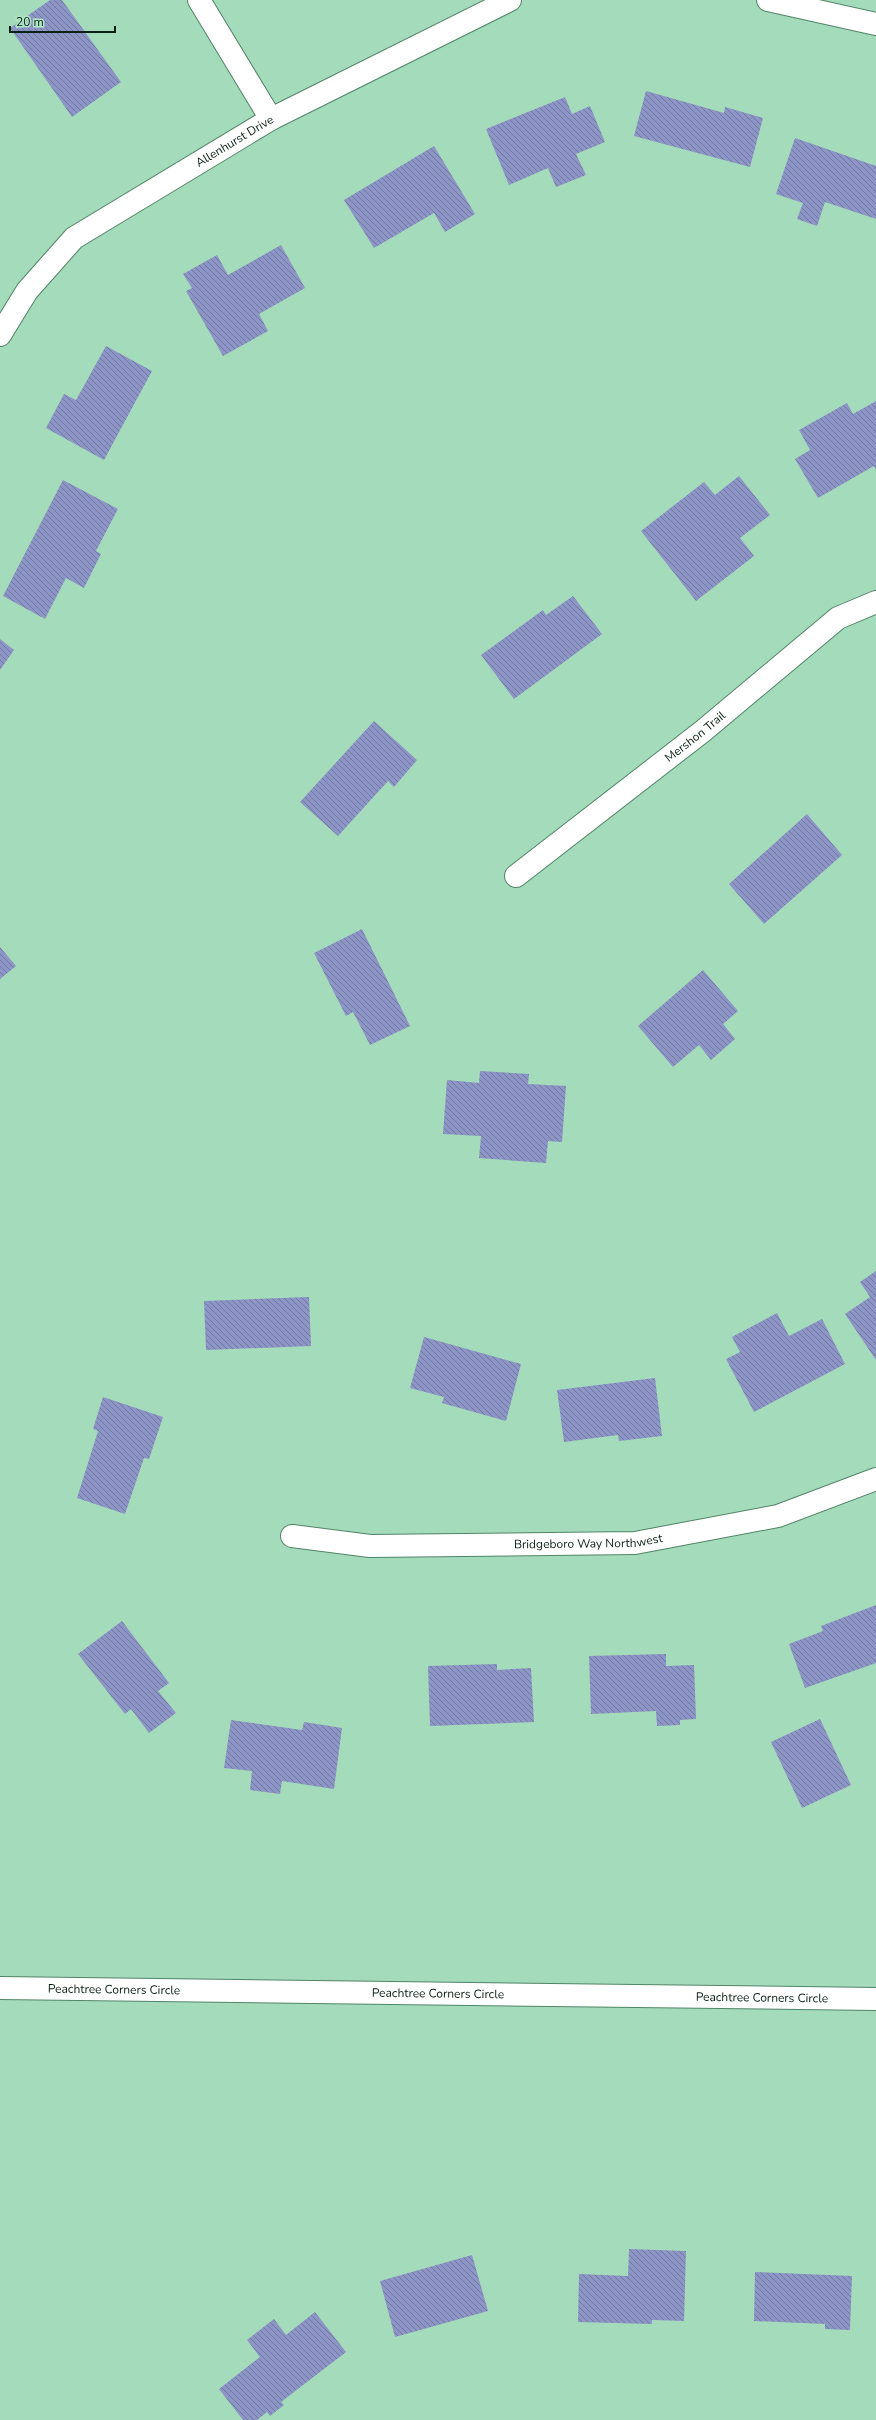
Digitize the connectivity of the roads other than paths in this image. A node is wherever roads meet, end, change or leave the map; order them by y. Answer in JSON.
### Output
{"nodes":[{"id":1,"x":199,"y":0,"type":"edge"},
{"id":2,"x":510,"y":0,"type":"edge"},
{"id":3,"x":768,"y":0,"type":"edge"},
{"id":4,"x":876,"y":24,"type":"edge"},
{"id":5,"x":271,"y":119,"type":"junction"},
{"id":6,"x":0,"y":335,"type":"edge"},
{"id":7,"x":876,"y":602,"type":"edge"},
{"id":8,"x":516,"y":876,"type":"dead end"},
{"id":9,"x":876,"y":1479,"type":"edge"},
{"id":10,"x":292,"y":1536,"type":"dead end"},
{"id":11,"x":0,"y":1988,"type":"edge"},
{"id":12,"x":876,"y":1999,"type":"edge"}],
"edges":[{"from":1,"to":5,"type":"street"},
{"from":2,"to":5,"type":"street","name":"Allenhurst Drive"},
{"from":3,"to":4,"type":"street"},
{"from":5,"to":6,"type":"street","name":"Allenhurst Drive"},
{"from":7,"to":8,"type":"street","name":"Mershon Trail"},
{"from":9,"to":10,"type":"street","name":"Bridgeboro Way Northwest"},
{"from":11,"to":12,"type":"street","name":"Peachtree Corners Circle"}]}
